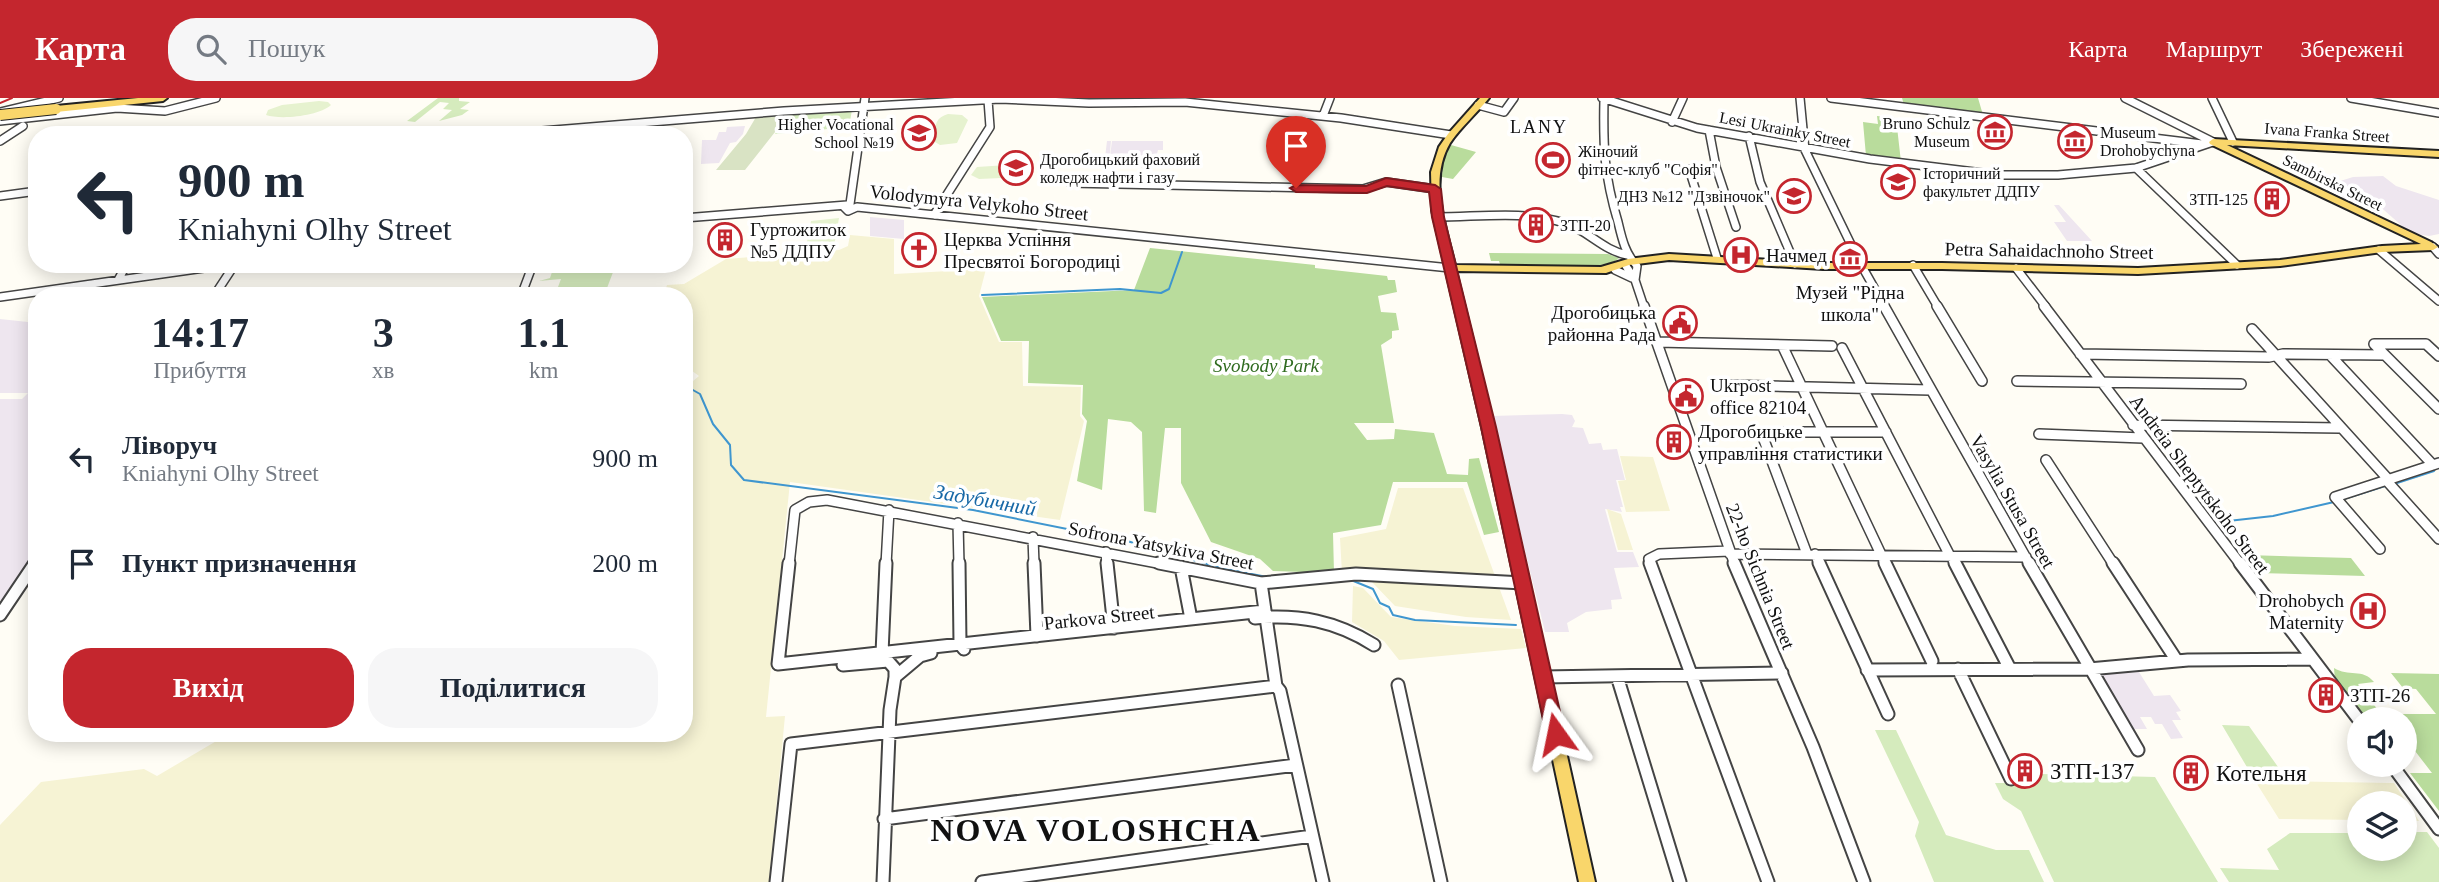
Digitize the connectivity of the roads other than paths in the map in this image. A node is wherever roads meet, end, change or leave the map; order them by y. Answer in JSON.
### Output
{"nodes":[{"id":1,"x":59,"y":98,"type":"edge"},
{"id":2,"x":163,"y":98,"type":"edge"},
{"id":3,"x":179,"y":98,"type":"edge"},
{"id":4,"x":216,"y":98,"type":"edge"},
{"id":5,"x":1330,"y":98,"type":"edge"},
{"id":6,"x":1514,"y":98,"type":"edge"},
{"id":7,"x":1603,"y":98,"type":"edge"},
{"id":8,"x":1683,"y":98,"type":"edge"},
{"id":9,"x":1800,"y":98,"type":"edge"},
{"id":10,"x":1831,"y":98,"type":"edge"},
{"id":11,"x":2124,"y":98,"type":"edge"},
{"id":12,"x":2212,"y":98,"type":"edge"},
{"id":13,"x":2351,"y":98,"type":"edge"},
{"id":14,"x":145,"y":99,"type":"edge"},
{"id":15,"x":988,"y":100,"type":"edge"},
{"id":16,"x":1052,"y":100,"type":"edge"},
{"id":17,"x":1138,"y":100,"type":"edge"},
{"id":18,"x":865,"y":102,"type":"edge"},
{"id":19,"x":1481,"y":102,"type":"edge"},
{"id":20,"x":170,"y":111,"type":"junction"},
{"id":21,"x":2439,"y":113,"type":"edge"},
{"id":22,"x":0,"y":114,"type":"edge"},
{"id":23,"x":1323,"y":116,"type":"junction"},
{"id":24,"x":0,"y":121,"type":"edge"},
{"id":25,"x":1672,"y":122,"type":"junction"},
{"id":26,"x":23,"y":126,"type":"dead end"},
{"id":27,"x":578,"y":126,"type":"edge"},
{"id":28,"x":1709,"y":130,"type":"junction"},
{"id":29,"x":1451,"y":135,"type":"junction"},
{"id":30,"x":1749,"y":136,"type":"junction"},
{"id":31,"x":0,"y":141,"type":"edge"},
{"id":32,"x":2233,"y":142,"type":"junction"},
{"id":33,"x":2210,"y":143,"type":"junction"},
{"id":34,"x":1805,"y":147,"type":"junction"},
{"id":35,"x":2439,"y":154,"type":"edge"},
{"id":36,"x":2136,"y":167,"type":"junction"},
{"id":37,"x":1689,"y":169,"type":"dead end"},
{"id":38,"x":1070,"y":183,"type":"dead end"},
{"id":39,"x":1435,"y":189,"type":"junction"},
{"id":40,"x":28,"y":192,"type":"edge"},
{"id":41,"x":0,"y":195,"type":"edge"},
{"id":42,"x":850,"y":206,"type":"junction"},
{"id":43,"x":934,"y":215,"type":"junction"},
{"id":44,"x":693,"y":217,"type":"edge"},
{"id":45,"x":1438,"y":217,"type":"junction"},
{"id":46,"x":1736,"y":227,"type":"dead end"},
{"id":47,"x":2379,"y":250,"type":"junction"},
{"id":48,"x":2437,"y":250,"type":"edge"},
{"id":49,"x":1661,"y":258,"type":"junction"},
{"id":50,"x":1717,"y":258,"type":"junction"},
{"id":51,"x":1795,"y":264,"type":"junction"},
{"id":52,"x":1630,"y":265,"type":"junction"},
{"id":53,"x":1913,"y":265,"type":"junction"},
{"id":54,"x":2237,"y":265,"type":"junction"},
{"id":55,"x":1862,"y":267,"type":"junction"},
{"id":56,"x":1450,"y":268,"type":"junction"},
{"id":57,"x":2016,"y":268,"type":"junction"},
{"id":58,"x":122,"y":273,"type":"edge"},
{"id":59,"x":168,"y":273,"type":"edge"},
{"id":60,"x":118,"y":280,"type":"junction"},
{"id":61,"x":1635,"y":280,"type":"junction"},
{"id":62,"x":69,"y":287,"type":"edge"},
{"id":63,"x":28,"y":293,"type":"edge"},
{"id":64,"x":0,"y":297,"type":"edge"},
{"id":65,"x":2439,"y":301,"type":"edge"},
{"id":66,"x":2252,"y":329,"type":"dead end"},
{"id":67,"x":1657,"y":342,"type":"junction"},
{"id":68,"x":1782,"y":345,"type":"junction"},
{"id":69,"x":2080,"y":354,"type":"junction"},
{"id":70,"x":2330,"y":355,"type":"junction"},
{"id":71,"x":2385,"y":355,"type":"junction"},
{"id":72,"x":2276,"y":356,"type":"junction"},
{"id":73,"x":2439,"y":356,"type":"edge"},
{"id":74,"x":1982,"y":381,"type":"dead end"},
{"id":75,"x":2017,"y":381,"type":"dead end"},
{"id":76,"x":2102,"y":382,"type":"junction"},
{"id":77,"x":2241,"y":384,"type":"dead end"},
{"id":78,"x":1725,"y":385,"type":"dead end"},
{"id":79,"x":1801,"y":386,"type":"junction"},
{"id":80,"x":1863,"y":388,"type":"junction"},
{"id":81,"x":1930,"y":390,"type":"junction"},
{"id":82,"x":2439,"y":409,"type":"edge"},
{"id":83,"x":2133,"y":425,"type":"junction"},
{"id":84,"x":2340,"y":428,"type":"junction"},
{"id":85,"x":1822,"y":431,"type":"junction"},
{"id":86,"x":1886,"y":432,"type":"junction"},
{"id":87,"x":2039,"y":434,"type":"dead end"},
{"id":88,"x":2143,"y":438,"type":"junction"},
{"id":89,"x":2046,"y":460,"type":"dead end"},
{"id":90,"x":2436,"y":466,"type":"edge"},
{"id":91,"x":2387,"y":480,"type":"junction"},
{"id":92,"x":888,"y":510,"type":"junction"},
{"id":93,"x":958,"y":523,"type":"junction"},
{"id":94,"x":1033,"y":537,"type":"junction"},
{"id":95,"x":2439,"y":539,"type":"edge"},
{"id":96,"x":2380,"y":549,"type":"dead end"},
{"id":97,"x":1106,"y":552,"type":"junction"},
{"id":98,"x":1729,"y":553,"type":"junction"},
{"id":99,"x":1811,"y":554,"type":"junction"},
{"id":100,"x":1881,"y":555,"type":"junction"},
{"id":101,"x":1950,"y":556,"type":"junction"},
{"id":102,"x":2026,"y":557,"type":"junction"},
{"id":103,"x":1181,"y":567,"type":"junction"},
{"id":104,"x":28,"y":573,"type":"edge"},
{"id":105,"x":1261,"y":583,"type":"junction"},
{"id":106,"x":1522,"y":583,"type":"junction"},
{"id":107,"x":1264,"y":614,"type":"junction"},
{"id":108,"x":0,"y":615,"type":"edge"},
{"id":109,"x":1191,"y":619,"type":"junction"},
{"id":110,"x":1114,"y":628,"type":"junction"},
{"id":111,"x":1037,"y":636,"type":"junction"},
{"id":112,"x":1374,"y":645,"type":"dead end"},
{"id":113,"x":963,"y":647,"type":"junction"},
{"id":114,"x":885,"y":657,"type":"junction"},
{"id":115,"x":2311,"y":659,"type":"junction"},
{"id":116,"x":1932,"y":661,"type":"dead end"},
{"id":117,"x":2177,"y":661,"type":"junction"},
{"id":118,"x":778,"y":664,"type":"joint"},
{"id":119,"x":843,"y":665,"type":"dead end"},
{"id":120,"x":1958,"y":669,"type":"junction"},
{"id":121,"x":2010,"y":669,"type":"junction"},
{"id":122,"x":2089,"y":669,"type":"junction"},
{"id":123,"x":1867,"y":670,"type":"junction"},
{"id":124,"x":1782,"y":673,"type":"junction"},
{"id":125,"x":1693,"y":675,"type":"junction"},
{"id":126,"x":1617,"y":676,"type":"junction"},
{"id":127,"x":895,"y":677,"type":"junction"},
{"id":128,"x":1543,"y":677,"type":"junction"},
{"id":129,"x":1398,"y":685,"type":"dead end"},
{"id":130,"x":1276,"y":687,"type":"junction"},
{"id":131,"x":2349,"y":707,"type":"edge"},
{"id":132,"x":1888,"y":715,"type":"dead end"},
{"id":133,"x":890,"y":733,"type":"junction"},
{"id":134,"x":2138,"y":750,"type":"dead end"},
{"id":135,"x":1296,"y":765,"type":"junction"},
{"id":136,"x":2401,"y":777,"type":"edge"},
{"id":137,"x":2011,"y":779,"type":"dead end"},
{"id":138,"x":884,"y":819,"type":"junction"},
{"id":139,"x":2439,"y":829,"type":"edge"},
{"id":140,"x":1312,"y":836,"type":"junction"},
{"id":141,"x":776,"y":882,"type":"edge"},
{"id":142,"x":883,"y":882,"type":"edge"},
{"id":143,"x":982,"y":882,"type":"edge"},
{"id":144,"x":1323,"y":882,"type":"edge"},
{"id":145,"x":1441,"y":882,"type":"edge"},
{"id":146,"x":1587,"y":882,"type":"edge"},
{"id":147,"x":1680,"y":882,"type":"edge"},
{"id":148,"x":1768,"y":882,"type":"edge"},
{"id":149,"x":1864,"y":882,"type":"edge"}],
"edges":[{"from":1,"to":22,"type":"street"},
{"from":2,"to":14,"type":"main road"},
{"from":3,"to":20,"type":"street"},
{"from":4,"to":20,"type":"street"},
{"from":5,"to":23,"type":"street"},
{"from":6,"to":19,"type":"street"},
{"from":7,"to":25,"type":"street","name":"Lesi Ukrainky Street"},
{"from":7,"to":52,"type":"street","name":"22-ho Sichnia Street"},
{"from":8,"to":25,"type":"street"},
{"from":9,"to":34,"type":"street","name":"Vasylia Stusa Street"},
{"from":10,"to":33,"type":"street","name":"Ivana Franka Street"},
{"from":11,"to":33,"type":"street"},
{"from":12,"to":32,"type":"street"},
{"from":13,"to":21,"type":"street"},
{"from":14,"to":22,"type":"main road","bridge":true},
{"from":15,"to":16,"type":"street"},
{"from":15,"to":18,"type":"street"},
{"from":15,"to":43,"type":"street"},
{"from":16,"to":17,"type":"street"},
{"from":17,"to":23,"type":"street"},
{"from":18,"to":27,"type":"street"},
{"from":18,"to":42,"type":"street"},
{"from":19,"to":29,"type":"main road"},
{"from":20,"to":24,"type":"street"},
{"from":23,"to":29,"type":"street"},
{"from":25,"to":28,"type":"street","name":"Lesi Ukrainky Street"},
{"from":26,"to":31,"type":"street"},
{"from":28,"to":30,"type":"street","name":"Lesi Ukrainky Street"},
{"from":28,"to":46,"type":"street"},
{"from":29,"to":39,"type":"main road"},
{"from":30,"to":34,"type":"street","name":"Lesi Ukrainky Street"},
{"from":30,"to":51,"type":"street"},
{"from":32,"to":33,"type":"main road","name":"Ivana Franka Street"},
{"from":32,"to":35,"type":"main road","name":"Ivana Franka Street"},
{"from":33,"to":36,"type":"street","name":"Lesi Ukrainky Street"},
{"from":33,"to":48,"type":"main road","name":"Sambirska Street"},
{"from":34,"to":36,"type":"street","name":"Lesi Ukrainky Street"},
{"from":34,"to":55,"type":"street","name":"Vasylia Stusa Street"},
{"from":36,"to":54,"type":"street"},
{"from":37,"to":50,"type":"street"},
{"from":38,"to":39,"type":"street"},
{"from":39,"to":45,"type":"main road"},
{"from":40,"to":41,"type":"street"},
{"from":42,"to":43,"type":"street","name":"Volodymyra Velykoho Street"},
{"from":42,"to":44,"type":"street","name":"Volodymyra Velykoho Street"},
{"from":43,"to":56,"type":"street","name":"Volodymyra Velykoho Street"},
{"from":45,"to":52,"type":"street"},
{"from":45,"to":56,"type":"main road"},
{"from":47,"to":48,"type":"main road","name":"Petra Sahaidachnoho Street"},
{"from":47,"to":54,"type":"main road","name":"Petra Sahaidachnoho Street"},
{"from":47,"to":65,"type":"street"},
{"from":49,"to":50,"type":"main road","name":"Petra Sahaidachnoho Street"},
{"from":49,"to":52,"type":"main road"},
{"from":49,"to":52,"type":"main road","name":"Petra Sahaidachnoho Street"},
{"from":50,"to":51,"type":"main road","name":"Petra Sahaidachnoho Street"},
{"from":51,"to":55,"type":"main road","name":"Petra Sahaidachnoho Street"},
{"from":52,"to":56,"type":"main road","name":"Volodymyra Velykoho Street"},
{"from":52,"to":61,"type":"street"},
{"from":52,"to":61,"type":"street","name":"22-ho Sichnia Street"},
{"from":53,"to":55,"type":"main road","name":"Petra Sahaidachnoho Street"},
{"from":53,"to":57,"type":"main road","name":"Petra Sahaidachnoho Street"},
{"from":53,"to":74,"type":"street"},
{"from":54,"to":57,"type":"main road","name":"Petra Sahaidachnoho Street"},
{"from":55,"to":81,"type":"street","name":"Vasylia Stusa Street"},
{"from":56,"to":106,"type":"main road"},
{"from":57,"to":69,"type":"street","name":"Andreia Sheptytskoho Street"},
{"from":58,"to":60,"type":"street"},
{"from":59,"to":60,"type":"street"},
{"from":60,"to":62,"type":"street"},
{"from":61,"to":67,"type":"street","name":"22-ho Sichnia Street"},
{"from":63,"to":64,"type":"street"},
{"from":66,"to":72,"type":"street"},
{"from":67,"to":68,"type":"street"},
{"from":67,"to":98,"type":"street","name":"22-ho Sichnia Street"},
{"from":68,"to":79,"type":"street"},
{"from":68,"to":80,"type":"street"},
{"from":69,"to":72,"type":"street"},
{"from":69,"to":76,"type":"street","name":"Andreia Sheptytskoho Street"},
{"from":70,"to":71,"type":"street"},
{"from":70,"to":72,"type":"street"},
{"from":70,"to":90,"type":"street"},
{"from":71,"to":73,"type":"street"},
{"from":71,"to":82,"type":"street"},
{"from":72,"to":84,"type":"street"},
{"from":75,"to":76,"type":"street"},
{"from":76,"to":77,"type":"street"},
{"from":76,"to":83,"type":"street","name":"Andreia Sheptytskoho Street"},
{"from":78,"to":79,"type":"street"},
{"from":79,"to":80,"type":"street"},
{"from":79,"to":85,"type":"street"},
{"from":80,"to":81,"type":"street"},
{"from":80,"to":86,"type":"street"},
{"from":81,"to":102,"type":"street","name":"Vasylia Stusa Street"},
{"from":83,"to":84,"type":"street"},
{"from":83,"to":88,"type":"street","name":"Andreia Sheptytskoho Street"},
{"from":84,"to":91,"type":"street"},
{"from":85,"to":86,"type":"street"},
{"from":85,"to":99,"type":"street"},
{"from":85,"to":100,"type":"street"},
{"from":86,"to":101,"type":"street"},
{"from":87,"to":88,"type":"street"},
{"from":88,"to":115,"type":"street","name":"Andreia Sheptytskoho Street"},
{"from":89,"to":117,"type":"street"},
{"from":90,"to":91,"type":"street"},
{"from":91,"to":95,"type":"street"},
{"from":91,"to":96,"type":"street"},
{"from":92,"to":93,"type":"street","name":"Sofrona Yatsykiva Street"},
{"from":92,"to":114,"type":"street"},
{"from":92,"to":118,"type":"street","name":"Sofrona Yatsykiva Street"},
{"from":93,"to":94,"type":"street","name":"Sofrona Yatsykiva Street"},
{"from":93,"to":113,"type":"street"},
{"from":94,"to":97,"type":"street","name":"Sofrona Yatsykiva Street"},
{"from":94,"to":111,"type":"street"},
{"from":97,"to":103,"type":"street","name":"Sofrona Yatsykiva Street"},
{"from":97,"to":110,"type":"street"},
{"from":98,"to":99,"type":"street"},
{"from":98,"to":124,"type":"street","name":"22-ho Sichnia Street"},
{"from":98,"to":125,"type":"street"},
{"from":99,"to":100,"type":"street"},
{"from":99,"to":123,"type":"street"},
{"from":100,"to":101,"type":"street"},
{"from":100,"to":116,"type":"street"},
{"from":101,"to":102,"type":"street"},
{"from":101,"to":121,"type":"street"},
{"from":102,"to":122,"type":"street","name":"Vasylia Stusa Street"},
{"from":103,"to":105,"type":"street","name":"Sofrona Yatsykiva Street"},
{"from":103,"to":109,"type":"street"},
{"from":104,"to":108,"type":"street"},
{"from":105,"to":106,"type":"street","name":"Sofrona Yatsykiva Street"},
{"from":105,"to":107,"type":"street"},
{"from":106,"to":128,"type":"main road"},
{"from":107,"to":109,"type":"street","name":"Parkova Street"},
{"from":107,"to":112,"type":"street","name":"Parkova Street"},
{"from":107,"to":113,"type":"street","name":"Parkova Street"},
{"from":107,"to":130,"type":"street"},
{"from":109,"to":110,"type":"street","name":"Parkova Street"},
{"from":110,"to":111,"type":"street","name":"Parkova Street"},
{"from":111,"to":113,"type":"street","name":"Parkova Street"},
{"from":113,"to":114,"type":"street","name":"Parkova Street"},
{"from":113,"to":127,"type":"street","name":"Parkova Street"},
{"from":114,"to":118,"type":"street","name":"Parkova Street"},
{"from":114,"to":119,"type":"street","name":"Parkova Street"},
{"from":114,"to":127,"type":"street"},
{"from":115,"to":117,"type":"street"},
{"from":115,"to":131,"type":"street","name":"Andreia Sheptytskoho Street"},
{"from":117,"to":122,"type":"street"},
{"from":120,"to":121,"type":"street"},
{"from":120,"to":123,"type":"street"},
{"from":120,"to":137,"type":"street"},
{"from":121,"to":122,"type":"street"},
{"from":122,"to":134,"type":"street","name":"Vasylia Stusa Street"},
{"from":123,"to":132,"type":"street"},
{"from":124,"to":125,"type":"street"},
{"from":124,"to":149,"type":"street","name":"22-ho Sichnia Street"},
{"from":125,"to":126,"type":"street"},
{"from":125,"to":148,"type":"street"},
{"from":126,"to":128,"type":"street"},
{"from":126,"to":147,"type":"street"},
{"from":127,"to":133,"type":"street"},
{"from":128,"to":146,"type":"main road"},
{"from":129,"to":145,"type":"street"},
{"from":130,"to":133,"type":"street"},
{"from":130,"to":135,"type":"street"},
{"from":133,"to":138,"type":"street"},
{"from":133,"to":141,"type":"street"},
{"from":135,"to":138,"type":"street"},
{"from":135,"to":140,"type":"street"},
{"from":136,"to":139,"type":"street"},
{"from":138,"to":142,"type":"street"},
{"from":140,"to":143,"type":"street"},
{"from":140,"to":144,"type":"street"}]}
